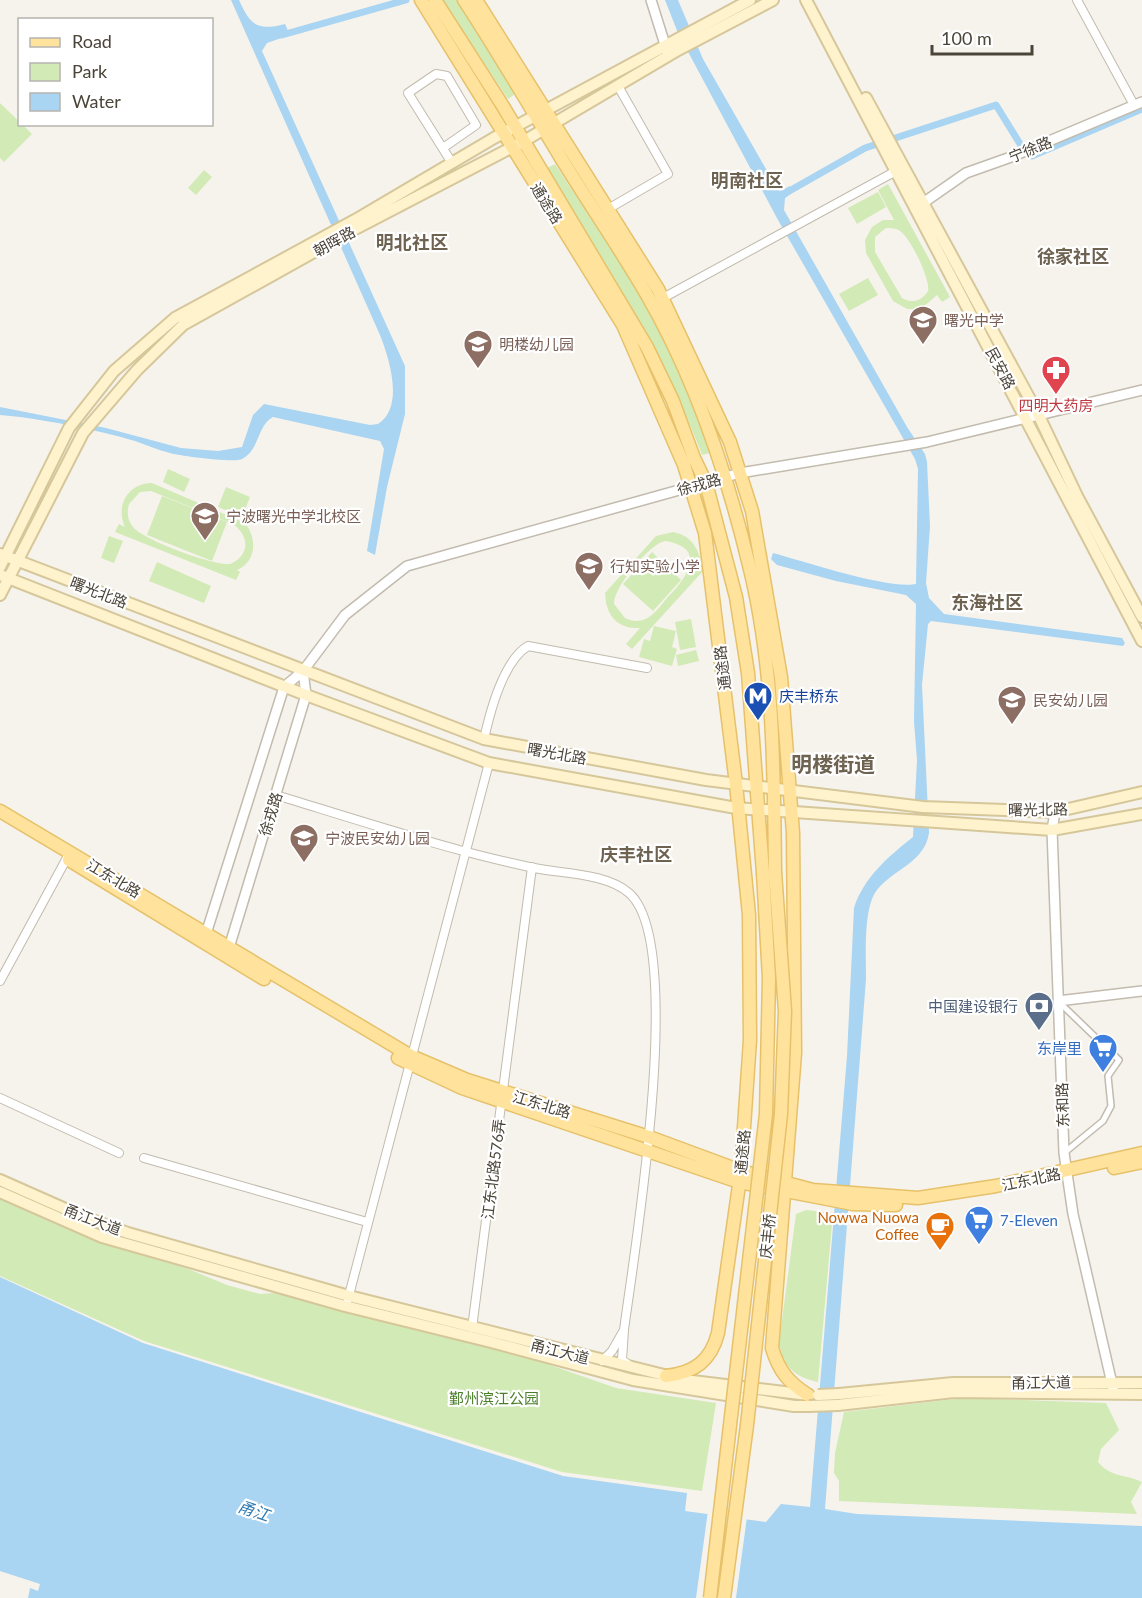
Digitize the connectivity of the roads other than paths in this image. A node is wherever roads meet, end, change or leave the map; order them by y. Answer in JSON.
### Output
{"nodes":[{"id":1,"x":651,"y":0,"type":"edge"},
{"id":2,"x":750,"y":0,"type":"edge"},
{"id":3,"x":773,"y":0,"type":"edge"},
{"id":4,"x":806,"y":0,"type":"edge"},
{"id":5,"x":813,"y":0,"type":"edge"},
{"id":6,"x":1077,"y":0,"type":"edge"},
{"id":7,"x":471,"y":2,"type":"edge"},
{"id":8,"x":428,"y":3,"type":"edge"},
{"id":9,"x":700,"y":33,"type":"junction"},
{"id":10,"x":671,"y":49,"type":"junction"},
{"id":11,"x":618,"y":86,"type":"junction"},
{"id":12,"x":1138,"y":104,"type":"edge"},
{"id":13,"x":541,"y":113,"type":"junction"},
{"id":14,"x":549,"y":127,"type":"junction"},
{"id":15,"x":509,"y":129,"type":"junction"},
{"id":16,"x":878,"y":129,"type":"junction"},
{"id":17,"x":518,"y":144,"type":"junction"},
{"id":18,"x":443,"y":148,"type":"junction"},
{"id":19,"x":892,"y":154,"type":"junction"},
{"id":20,"x":452,"y":163,"type":"junction"},
{"id":21,"x":896,"y":171,"type":"junction"},
{"id":22,"x":923,"y":203,"type":"junction"},
{"id":23,"x":608,"y":209,"type":"junction"},
{"id":24,"x":356,"y":224,"type":"junction"},
{"id":25,"x":319,"y":244,"type":"junction"},
{"id":26,"x":663,"y":298,"type":"junction"},
{"id":27,"x":1142,"y":390,"type":"edge"},
{"id":28,"x":1032,"y":415,"type":"junction"},
{"id":29,"x":740,"y":473,"type":"junction"},
{"id":30,"x":723,"y":478,"type":"junction"},
{"id":31,"x":706,"y":483,"type":"junction"},
{"id":32,"x":690,"y":486,"type":"junction"},
{"id":33,"x":3,"y":555,"type":"edge"},
{"id":34,"x":19,"y":561,"type":"junction"},
{"id":35,"x":0,"y":567,"type":"edge"},
{"id":36,"x":5,"y":577,"type":"edge"},
{"id":37,"x":0,"y":595,"type":"edge"},
{"id":38,"x":1142,"y":617,"type":"edge"},
{"id":39,"x":1142,"y":641,"type":"edge"},
{"id":40,"x":647,"y":668,"type":"dead end"},
{"id":41,"x":303,"y":671,"type":"junction"},
{"id":42,"x":284,"y":687,"type":"junction"},
{"id":43,"x":306,"y":695,"type":"junction"},
{"id":44,"x":484,"y":739,"type":"junction"},
{"id":45,"x":489,"y":763,"type":"junction"},
{"id":46,"x":736,"y":784,"type":"junction"},
{"id":47,"x":756,"y":787,"type":"junction"},
{"id":48,"x":774,"y":789,"type":"junction"},
{"id":49,"x":791,"y":790,"type":"junction"},
{"id":50,"x":1142,"y":792,"type":"edge"},
{"id":51,"x":276,"y":795,"type":"junction"},
{"id":52,"x":736,"y":808,"type":"junction"},
{"id":53,"x":758,"y":809,"type":"junction"},
{"id":54,"x":774,"y":810,"type":"junction"},
{"id":55,"x":791,"y":810,"type":"junction"},
{"id":56,"x":0,"y":811,"type":"edge"},
{"id":57,"x":1055,"y":812,"type":"junction"},
{"id":58,"x":1142,"y":814,"type":"edge"},
{"id":59,"x":0,"y":821,"type":"edge"},
{"id":60,"x":1052,"y":831,"type":"junction"},
{"id":61,"x":464,"y":851,"type":"junction"},
{"id":62,"x":69,"y":856,"type":"junction"},
{"id":63,"x":532,"y":867,"type":"junction"},
{"id":64,"x":769,"y":872,"type":"junction"},
{"id":65,"x":205,"y":938,"type":"junction"},
{"id":66,"x":228,"y":952,"type":"junction"},
{"id":67,"x":0,"y":981,"type":"edge"},
{"id":68,"x":1142,"y":991,"type":"edge"},
{"id":69,"x":1058,"y":1001,"type":"junction"},
{"id":70,"x":410,"y":1060,"type":"junction"},
{"id":71,"x":502,"y":1097,"type":"junction"},
{"id":72,"x":0,"y":1098,"type":"edge"},
{"id":73,"x":648,"y":1143,"type":"junction"},
{"id":74,"x":119,"y":1153,"type":"dead end"},
{"id":75,"x":1064,"y":1153,"type":"junction"},
{"id":76,"x":1142,"y":1153,"type":"edge"},
{"id":77,"x":144,"y":1158,"type":"dead end"},
{"id":78,"x":1142,"y":1162,"type":"edge"},
{"id":79,"x":1067,"y":1175,"type":"junction"},
{"id":80,"x":740,"y":1176,"type":"junction"},
{"id":81,"x":0,"y":1180,"type":"edge"},
{"id":82,"x":786,"y":1188,"type":"junction"},
{"id":83,"x":0,"y":1192,"type":"edge"},
{"id":84,"x":367,"y":1222,"type":"junction"},
{"id":85,"x":347,"y":1301,"type":"junction"},
{"id":86,"x":472,"y":1328,"type":"junction"},
{"id":87,"x":624,"y":1330,"type":"junction"},
{"id":88,"x":602,"y":1361,"type":"junction"},
{"id":89,"x":635,"y":1370,"type":"junction"},
{"id":90,"x":666,"y":1376,"type":"junction"},
{"id":91,"x":1112,"y":1381,"type":"junction"},
{"id":92,"x":1142,"y":1383,"type":"edge"},
{"id":93,"x":1113,"y":1394,"type":"junction"},
{"id":94,"x":1142,"y":1394,"type":"edge"},
{"id":95,"x":812,"y":1398,"type":"junction"},
{"id":96,"x":838,"y":1399,"type":"junction"},
{"id":97,"x":710,"y":1598,"type":"edge"},
{"id":98,"x":724,"y":1598,"type":"edge"}],
"edges":[{"from":1,"to":10,"type":"street"},
{"from":2,"to":9,"type":"main road","name":"朝晖路"},
{"from":3,"to":9,"type":"main road","name":"朝晖路"},
{"from":4,"to":16,"type":"main road","name":"民安路"},
{"from":5,"to":16,"type":"main road","name":"民安路"},
{"from":6,"to":12,"type":"street"},
{"from":7,"to":13,"type":"main road"},
{"from":8,"to":15,"type":"main road","name":"通途路"},
{"from":8,"to":15,"type":"main road","name":"通途路"},
{"from":9,"to":10,"type":"main road","name":"朝晖路"},
{"from":10,"to":11,"type":"main road","name":"朝晖路"},
{"from":10,"to":13,"type":"main road","name":"朝晖路"},
{"from":11,"to":14,"type":"main road","name":"朝晖路"},
{"from":11,"to":23,"type":"street"},
{"from":12,"to":22,"type":"street","name":"宁徐路"},
{"from":13,"to":14,"type":"main road"},
{"from":13,"to":15,"type":"main road","name":"朝晖路"},
{"from":14,"to":17,"type":"main road","name":"朝晖路"},
{"from":14,"to":23,"type":"main road"},
{"from":14,"to":30,"type":"main road"},
{"from":15,"to":17,"type":"main road","name":"通途路"},
{"from":15,"to":20,"type":"main road","name":"朝晖路"},
{"from":16,"to":19,"type":"main road","name":"民安路"},
{"from":17,"to":24,"type":"main road","name":"朝晖路"},
{"from":17,"to":31,"type":"main road","name":"通途路"},
{"from":17,"to":32,"type":"main road","name":"通途路"},
{"from":18,"to":18,"type":"street"},
{"from":18,"to":20,"type":"street"},
{"from":19,"to":21,"type":"main road","name":"民安路"},
{"from":19,"to":22,"type":"main road","name":"民安路"},
{"from":20,"to":24,"type":"main road","name":"朝晖路"},
{"from":21,"to":26,"type":"street"},
{"from":21,"to":28,"type":"main road","name":"民安路"},
{"from":22,"to":28,"type":"main road","name":"民安路"},
{"from":23,"to":26,"type":"main road"},
{"from":24,"to":25,"type":"main road","name":"朝晖路"},
{"from":25,"to":33,"type":"main road","name":"朝晖路"},
{"from":25,"to":34,"type":"main road","name":"朝晖路"},
{"from":26,"to":29,"type":"main road"},
{"from":27,"to":28,"type":"street","name":"徐戎路"},
{"from":28,"to":29,"type":"street","name":"徐戎路"},
{"from":28,"to":38,"type":"main road","name":"民安路"},
{"from":28,"to":39,"type":"main road","name":"民安路"},
{"from":29,"to":30,"type":"street","name":"徐戎路"},
{"from":29,"to":49,"type":"main road"},
{"from":30,"to":31,"type":"street","name":"徐戎路"},
{"from":30,"to":48,"type":"main road"},
{"from":31,"to":32,"type":"street","name":"徐戎路"},
{"from":31,"to":47,"type":"main road","name":"通途路"},
{"from":32,"to":41,"type":"street","name":"徐戎路"},
{"from":32,"to":46,"type":"main road","name":"通途路"},
{"from":33,"to":34,"type":"main road","name":"曙光北路"},
{"from":33,"to":35,"type":"main road","name":"朝晖路"},
{"from":34,"to":36,"type":"main road","name":"朝晖路"},
{"from":34,"to":41,"type":"main road","name":"曙光北路"},
{"from":36,"to":37,"type":"main road","name":"朝晖路"},
{"from":36,"to":42,"type":"main road","name":"曙光北路"},
{"from":40,"to":44,"type":"street"},
{"from":41,"to":42,"type":"street","name":"徐戎路"},
{"from":41,"to":43,"type":"street","name":"徐戎路"},
{"from":41,"to":44,"type":"main road","name":"曙光北路"},
{"from":42,"to":43,"type":"main road","name":"曙光北路"},
{"from":42,"to":65,"type":"street","name":"徐戎路"},
{"from":43,"to":45,"type":"main road","name":"曙光北路"},
{"from":43,"to":51,"type":"street","name":"徐戎路"},
{"from":44,"to":46,"type":"main road","name":"曙光北路"},
{"from":45,"to":52,"type":"main road","name":"曙光北路"},
{"from":45,"to":61,"type":"street"},
{"from":46,"to":47,"type":"main road","name":"曙光北路"},
{"from":46,"to":52,"type":"main road","name":"通途路"},
{"from":47,"to":48,"type":"main road","name":"曙光北路"},
{"from":47,"to":53,"type":"main road","name":"通途路"},
{"from":48,"to":49,"type":"main road","name":"曙光北路"},
{"from":48,"to":54,"type":"main road"},
{"from":49,"to":55,"type":"main road"},
{"from":49,"to":57,"type":"main road","name":"曙光北路"},
{"from":50,"to":57,"type":"main road","name":"曙光北路"},
{"from":51,"to":61,"type":"street"},
{"from":51,"to":66,"type":"street","name":"徐戎路"},
{"from":52,"to":53,"type":"main road","name":"曙光北路"},
{"from":52,"to":80,"type":"main road","name":"通途路"},
{"from":53,"to":54,"type":"main road","name":"曙光北路"},
{"from":53,"to":64,"type":"main road","name":"通途路"},
{"from":54,"to":55,"type":"main road","name":"曙光北路"},
{"from":54,"to":64,"type":"main road"},
{"from":55,"to":60,"type":"main road","name":"曙光北路"},
{"from":55,"to":82,"type":"main road"},
{"from":56,"to":62,"type":"main road","name":"江东北路"},
{"from":57,"to":60,"type":"street","name":"东和路"},
{"from":58,"to":60,"type":"main road","name":"曙光北路"},
{"from":59,"to":62,"type":"main road","name":"江东北路"},
{"from":60,"to":69,"type":"street","name":"东和路"},
{"from":61,"to":63,"type":"street"},
{"from":61,"to":70,"type":"street"},
{"from":62,"to":65,"type":"main road","name":"江东北路"},
{"from":62,"to":67,"type":"street"},
{"from":63,"to":71,"type":"street","name":"江东北路576弄"},
{"from":63,"to":73,"type":"street"},
{"from":64,"to":97,"type":"main road","name":"庆丰桥","bridge":true},
{"from":64,"to":98,"type":"main road","name":"庆丰桥","bridge":true},
{"from":65,"to":66,"type":"main road","name":"江东北路"},
{"from":66,"to":70,"type":"main road","name":"江东北路"},
{"from":68,"to":69,"type":"street"},
{"from":69,"to":75,"type":"street","name":"东和路"},
{"from":69,"to":75,"type":"street"},
{"from":70,"to":71,"type":"main road","name":"江东北路"},
{"from":70,"to":84,"type":"street"},
{"from":71,"to":73,"type":"main road","name":"江东北路"},
{"from":71,"to":86,"type":"street","name":"江东北路576弄"},
{"from":72,"to":74,"type":"street"},
{"from":73,"to":80,"type":"main road","name":"江东北路"},
{"from":73,"to":87,"type":"street"},
{"from":75,"to":79,"type":"street","name":"东和路"},
{"from":76,"to":79,"type":"main road","name":"江东北路"},
{"from":77,"to":84,"type":"street"},
{"from":78,"to":79,"type":"main road","name":"江东北路"},
{"from":79,"to":82,"type":"main road","name":"江东北路"},
{"from":79,"to":91,"type":"street","name":"东和路"},
{"from":80,"to":82,"type":"main road","name":"江东北路"},
{"from":80,"to":90,"type":"main road","name":"通途路"},
{"from":81,"to":85,"type":"main road","name":"甬江大道"},
{"from":82,"to":95,"type":"main road"},
{"from":83,"to":85,"type":"main road","name":"甬江大道"},
{"from":84,"to":85,"type":"street"},
{"from":85,"to":86,"type":"main road","name":"甬江大道"},
{"from":85,"to":95,"type":"main road","name":"甬江大道"},
{"from":86,"to":88,"type":"main road","name":"甬江大道"},
{"from":87,"to":88,"type":"street"},
{"from":87,"to":89,"type":"street"},
{"from":88,"to":89,"type":"main road","name":"甬江大道"},
{"from":89,"to":90,"type":"main road","name":"甬江大道"},
{"from":90,"to":95,"type":"main road","name":"甬江大道"},
{"from":91,"to":92,"type":"main road","name":"甬江大道"},
{"from":91,"to":93,"type":"street","name":"东和路"},
{"from":91,"to":96,"type":"main road","name":"甬江大道"},
{"from":93,"to":94,"type":"main road","name":"甬江大道"},
{"from":93,"to":96,"type":"main road","name":"甬江大道"},
{"from":95,"to":96,"type":"main road","name":"甬江大道","bridge":true}]}
